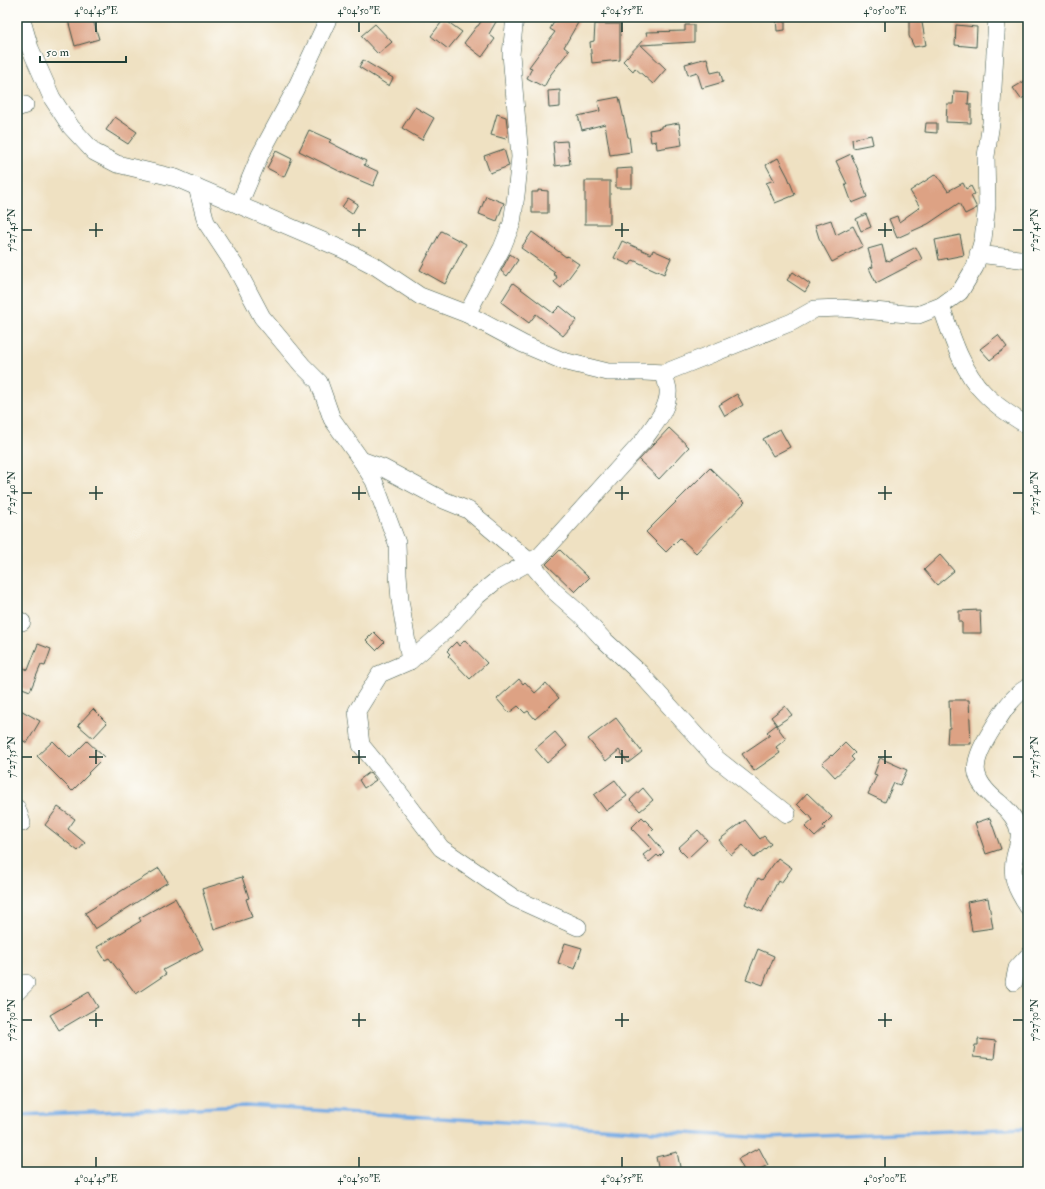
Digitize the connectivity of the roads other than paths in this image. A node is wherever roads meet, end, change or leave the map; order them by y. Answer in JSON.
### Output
{"nodes":[{"id":1,"x":21,"y":17,"type":"edge"},
{"id":2,"x":329,"y":17,"type":"edge"},
{"id":3,"x":515,"y":17,"type":"edge"},
{"id":4,"x":998,"y":17,"type":"edge"},
{"id":5,"x":197,"y":187,"type":"junction"},
{"id":6,"x":239,"y":205,"type":"junction"},
{"id":7,"x":978,"y":254,"type":"junction"},
{"id":8,"x":1028,"y":260,"type":"edge"},
{"id":9,"x":941,"y":306,"type":"junction"},
{"id":10,"x":467,"y":314,"type":"junction"},
{"id":11,"x":664,"y":373,"type":"junction"},
{"id":12,"x":1028,"y":426,"type":"edge"},
{"id":13,"x":362,"y":460,"type":"junction"},
{"id":14,"x":530,"y":562,"type":"junction"},
{"id":15,"x":410,"y":661,"type":"junction"},
{"id":16,"x":1028,"y":687,"type":"edge"},
{"id":17,"x":17,"y":808,"type":"edge"},
{"id":18,"x":787,"y":814,"type":"dead end"},
{"id":19,"x":17,"y":824,"type":"edge"},
{"id":20,"x":1028,"y":907,"type":"edge"},
{"id":21,"x":578,"y":927,"type":"dead end"},
{"id":22,"x":1028,"y":956,"type":"edge"},
{"id":23,"x":1014,"y":982,"type":"dead end"}],
"edges":[{"from":1,"to":5,"type":"street"},
{"from":2,"to":6,"type":"street"},
{"from":3,"to":10,"type":"street"},
{"from":4,"to":7,"type":"street"},
{"from":5,"to":6,"type":"street"},
{"from":5,"to":13,"type":"street"},
{"from":6,"to":10,"type":"street"},
{"from":7,"to":8,"type":"street"},
{"from":7,"to":9,"type":"street"},
{"from":9,"to":11,"type":"street"},
{"from":9,"to":12,"type":"street"},
{"from":10,"to":11,"type":"street"},
{"from":11,"to":14,"type":"street"},
{"from":13,"to":14,"type":"street"},
{"from":13,"to":15,"type":"street"},
{"from":14,"to":15,"type":"street"},
{"from":14,"to":18,"type":"street"},
{"from":15,"to":21,"type":"street"},
{"from":16,"to":20,"type":"street"},
{"from":17,"to":19,"type":"street"},
{"from":22,"to":23,"type":"street"}]}
